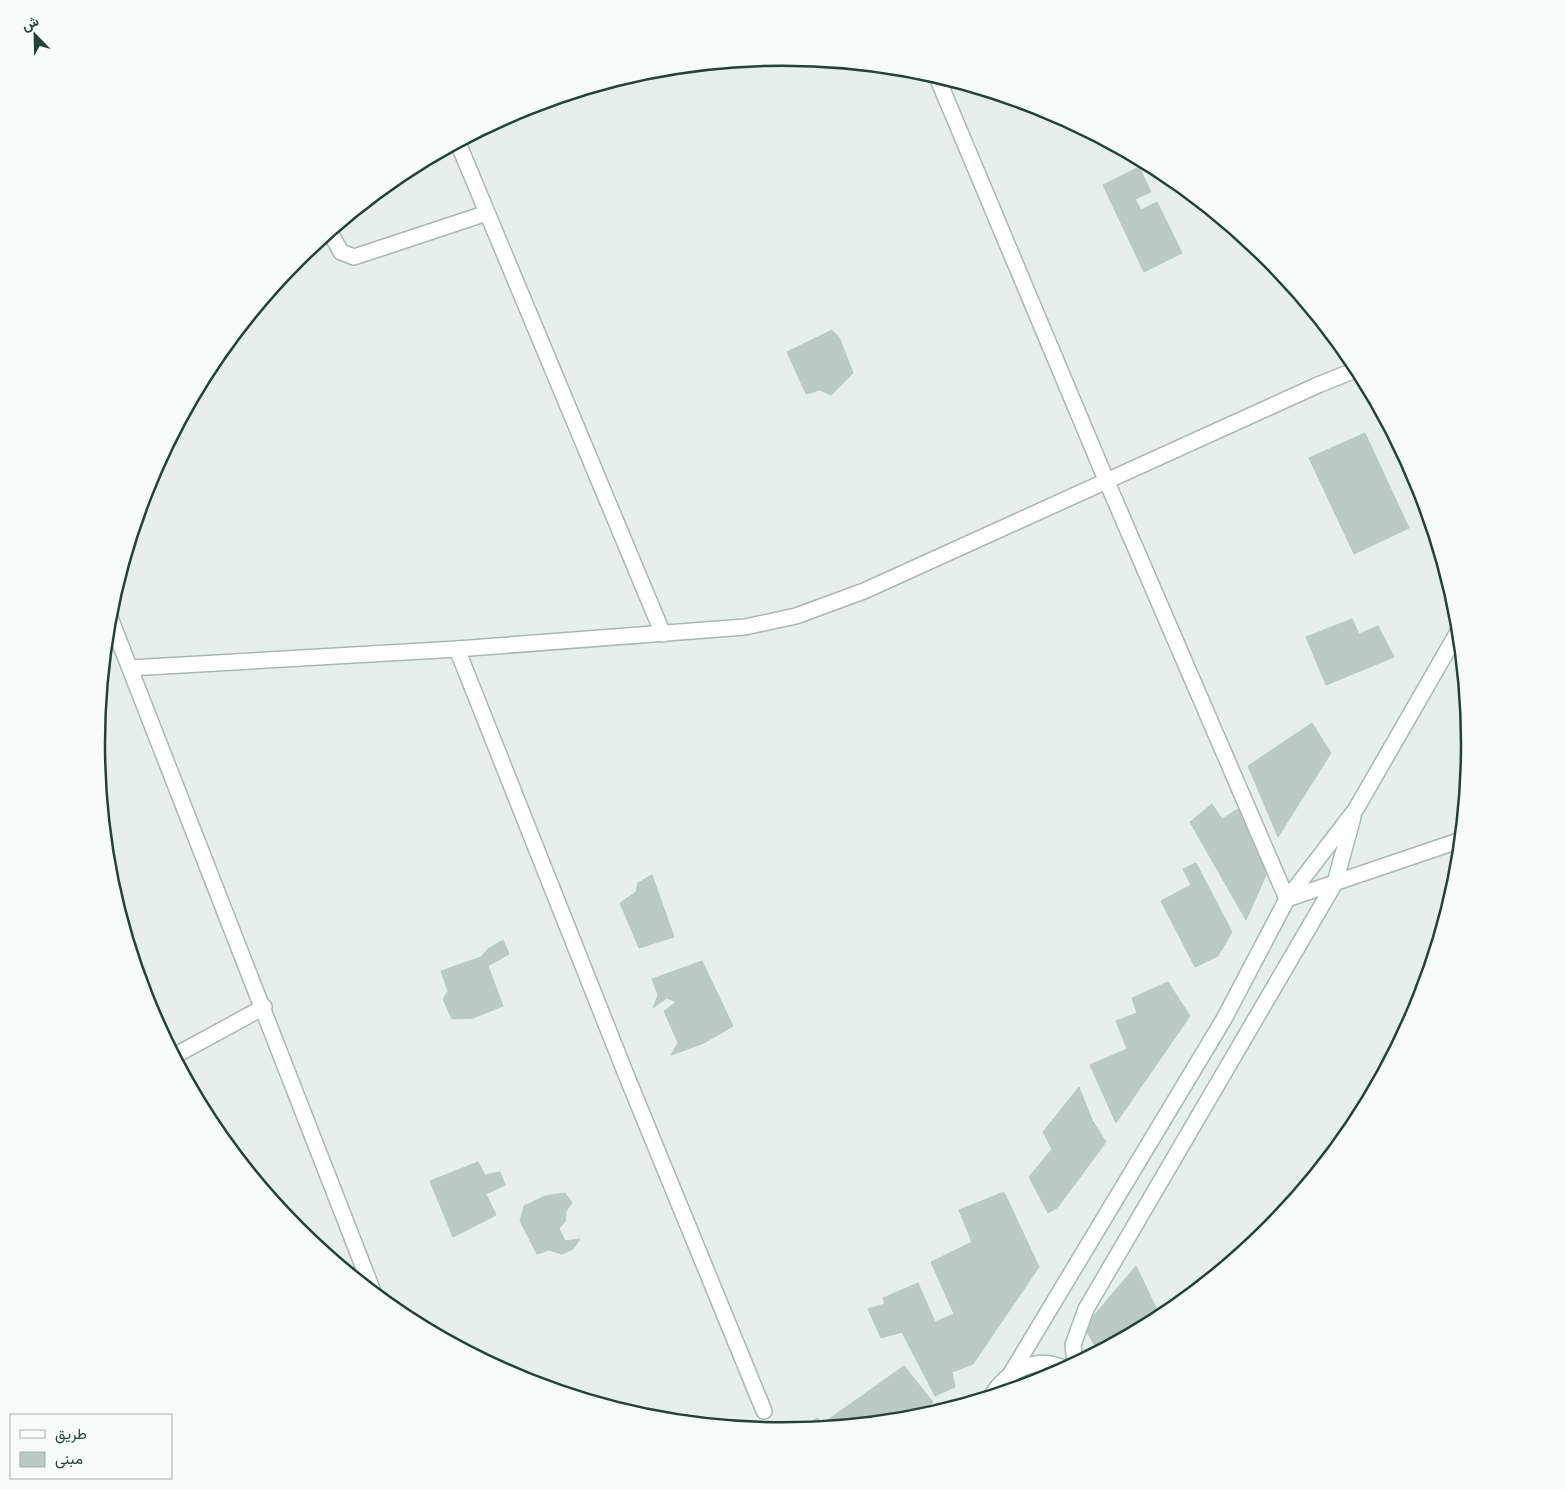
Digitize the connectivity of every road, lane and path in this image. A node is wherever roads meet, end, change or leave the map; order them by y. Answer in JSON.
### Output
{"nodes":[{"id":1,"x":940,"y":85,"type":"edge"},
{"id":2,"x":460,"y":148,"type":"edge"},
{"id":3,"x":487,"y":212,"type":"junction"},
{"id":4,"x":333,"y":238,"type":"edge"},
{"id":5,"x":1350,"y":372,"type":"edge"},
{"id":6,"x":1107,"y":482,"type":"junction"},
{"id":7,"x":115,"y":630,"type":"edge"},
{"id":8,"x":663,"y":634,"type":"junction"},
{"id":9,"x":1453,"y":641,"type":"edge"},
{"id":10,"x":458,"y":649,"type":"junction"},
{"id":11,"x":130,"y":668,"type":"junction"},
{"id":12,"x":1356,"y":809,"type":"junction"},
{"id":13,"x":1454,"y":842,"type":"edge"},
{"id":14,"x":1335,"y":883,"type":"junction"},
{"id":15,"x":1287,"y":899,"type":"junction"},
{"id":16,"x":264,"y":1007,"type":"junction"},
{"id":17,"x":180,"y":1053,"type":"edge"},
{"id":18,"x":370,"y":1283,"type":"edge"},
{"id":19,"x":1074,"y":1357,"type":"edge"},
{"id":20,"x":1057,"y":1365,"type":"edge"},
{"id":21,"x":1006,"y":1378,"type":"junction"},
{"id":22,"x":998,"y":1388,"type":"edge"},
{"id":23,"x":764,"y":1411,"type":"dead end"}],
"edges":[{"from":1,"to":6,"type":"street"},
{"from":2,"to":3,"type":"street"},
{"from":3,"to":4,"type":"street"},
{"from":3,"to":8,"type":"street"},
{"from":5,"to":6,"type":"street"},
{"from":6,"to":8,"type":"street"},
{"from":6,"to":15,"type":"street"},
{"from":7,"to":11,"type":"street"},
{"from":8,"to":10,"type":"street"},
{"from":9,"to":12,"type":"street"},
{"from":10,"to":11,"type":"street"},
{"from":10,"to":23,"type":"street"},
{"from":11,"to":16,"type":"street"},
{"from":12,"to":14,"type":"street"},
{"from":12,"to":15,"type":"street"},
{"from":13,"to":14,"type":"street"},
{"from":14,"to":15,"type":"street"},
{"from":14,"to":19,"type":"street"},
{"from":15,"to":21,"type":"street"},
{"from":16,"to":17,"type":"street"},
{"from":16,"to":18,"type":"street"},
{"from":20,"to":21,"type":"street"},
{"from":21,"to":22,"type":"street"}]}
